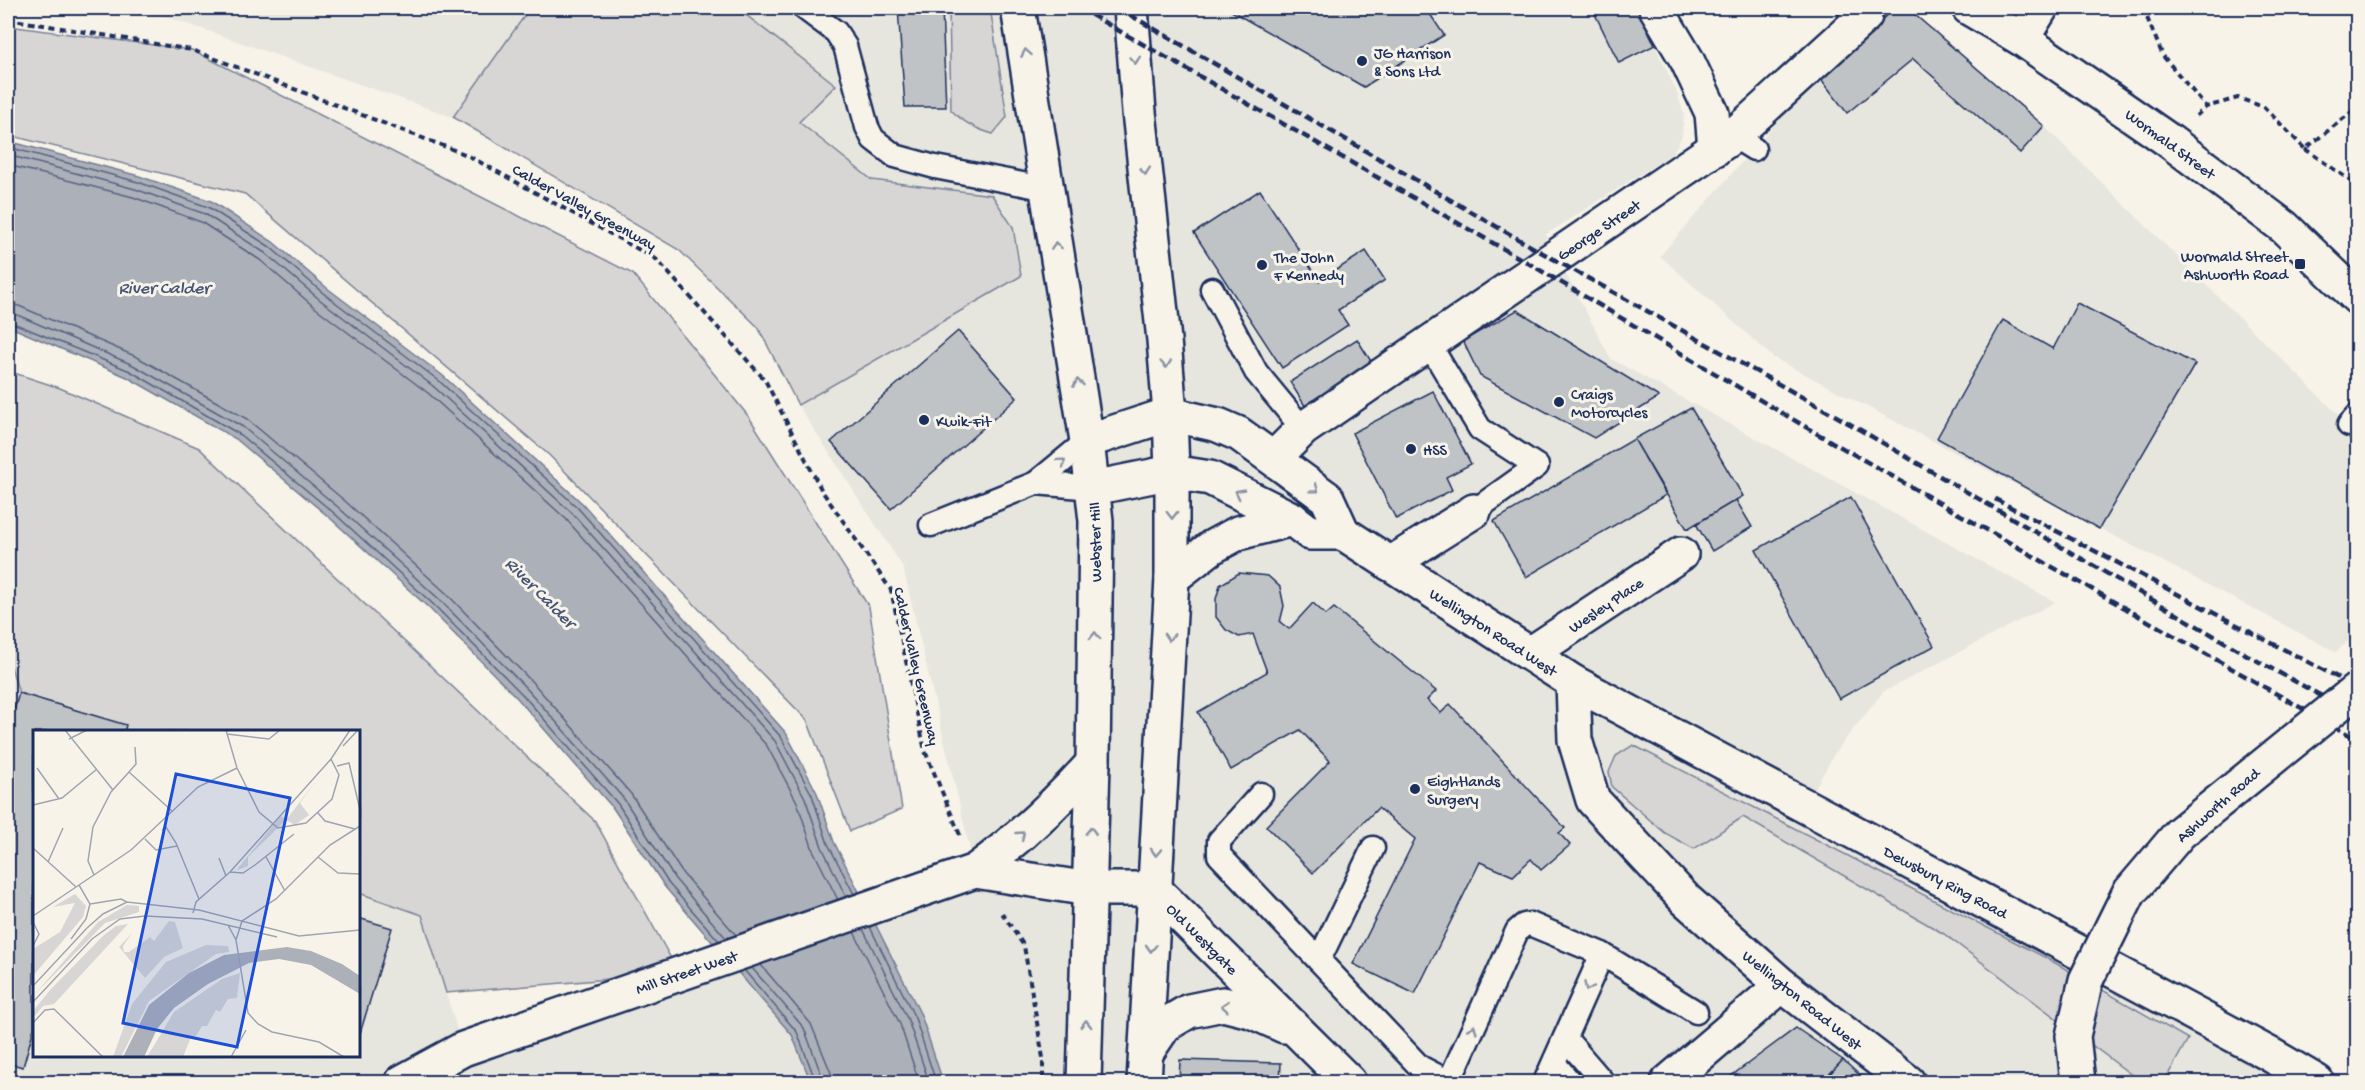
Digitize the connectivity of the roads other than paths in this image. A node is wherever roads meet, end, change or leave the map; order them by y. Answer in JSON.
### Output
{"nodes":[{"id":1,"x":804,"y":8,"type":"edge"},
{"id":2,"x":1018,"y":8,"type":"edge"},
{"id":3,"x":1131,"y":8,"type":"edge"},
{"id":4,"x":1656,"y":8,"type":"edge"},
{"id":5,"x":1855,"y":8,"type":"edge"},
{"id":6,"x":1969,"y":8,"type":"edge"},
{"id":7,"x":2041,"y":8,"type":"edge"},
{"id":8,"x":2022,"y":39,"type":"junction"},
{"id":9,"x":1734,"y":144,"type":"junction"},
{"id":10,"x":1048,"y":189,"type":"junction"},
{"id":11,"x":1212,"y":289,"type":"dead end"},
{"id":12,"x":2358,"y":298,"type":"edge"},
{"id":13,"x":1429,"y":344,"type":"junction"},
{"id":14,"x":1170,"y":414,"type":"junction"},
{"id":15,"x":1304,"y":429,"type":"junction"},
{"id":16,"x":1087,"y":441,"type":"junction"},
{"id":17,"x":1274,"y":458,"type":"junction"},
{"id":18,"x":1172,"y":472,"type":"junction"},
{"id":19,"x":1036,"y":483,"type":"junction"},
{"id":20,"x":1093,"y":488,"type":"junction"},
{"id":21,"x":1474,"y":510,"type":"joint"},
{"id":22,"x":1292,"y":519,"type":"junction"},
{"id":23,"x":931,"y":525,"type":"dead end"},
{"id":24,"x":1343,"y":533,"type":"junction"},
{"id":25,"x":1681,"y":554,"type":"dead end"},
{"id":26,"x":1390,"y":564,"type":"junction"},
{"id":27,"x":1172,"y":578,"type":"junction"},
{"id":28,"x":1530,"y":654,"type":"junction"},
{"id":29,"x":1573,"y":682,"type":"junction"},
{"id":30,"x":2358,"y":688,"type":"edge"},
{"id":31,"x":1093,"y":763,"type":"junction"},
{"id":32,"x":1261,"y":794,"type":"dead end"},
{"id":33,"x":1373,"y":848,"type":"dead end"},
{"id":34,"x":975,"y":871,"type":"junction"},
{"id":35,"x":1089,"y":889,"type":"junction"},
{"id":36,"x":1154,"y":889,"type":"junction"},
{"id":37,"x":1602,"y":954,"type":"junction"},
{"id":38,"x":1319,"y":960,"type":"junction"},
{"id":39,"x":1782,"y":985,"type":"junction"},
{"id":40,"x":1696,"y":1012,"type":"dead end"},
{"id":41,"x":1299,"y":1033,"type":"junction"},
{"id":42,"x":1565,"y":1038,"type":"junction"},
{"id":43,"x":1145,"y":1068,"type":"edge"},
{"id":44,"x":1550,"y":1073,"type":"edge"},
{"id":45,"x":402,"y":1083,"type":"edge"},
{"id":46,"x":1084,"y":1083,"type":"edge"},
{"id":47,"x":1349,"y":1083,"type":"edge"},
{"id":48,"x":1449,"y":1083,"type":"edge"},
{"id":49,"x":1570,"y":1083,"type":"edge"},
{"id":50,"x":1603,"y":1083,"type":"edge"},
{"id":51,"x":1668,"y":1083,"type":"edge"},
{"id":52,"x":1908,"y":1083,"type":"edge"},
{"id":53,"x":2078,"y":1083,"type":"edge"},
{"id":54,"x":2317,"y":1083,"type":"edge"}],
"edges":[{"from":1,"to":10,"type":"lane"},
{"from":10,"to":2,"type":"main road","name":"Webster Hill","one_way":true},
{"from":3,"to":14,"type":"main road","one_way":true},
{"from":4,"to":9,"type":"main road"},
{"from":5,"to":9,"type":"main road","name":"George Street"},
{"from":6,"to":8,"type":"main road","name":"Wormald Street"},
{"from":7,"to":8,"type":"main road"},
{"from":8,"to":12,"type":"main road","name":"Wormald Street"},
{"from":9,"to":13,"type":"main road","name":"George Street"},
{"from":16,"to":10,"type":"main road","name":"Webster Hill","one_way":true},
{"from":11,"to":15,"type":"lane"},
{"from":13,"to":15,"type":"main road","name":"George Street"},
{"from":13,"to":21,"type":"lane"},
{"from":14,"to":16,"type":"main road"},
{"from":14,"to":17,"type":"main road"},
{"from":14,"to":18,"type":"main road"},
{"from":15,"to":17,"type":"main road"},
{"from":19,"to":16,"type":"lane","one_way":true},
{"from":16,"to":20,"type":"main road","name":"Webster Hill"},
{"from":17,"to":24,"type":"main road","one_way":true},
{"from":18,"to":20,"type":"main road"},
{"from":22,"to":18,"type":"main road","one_way":true},
{"from":18,"to":27,"type":"main road","one_way":true},
{"from":19,"to":20,"type":"lane"},
{"from":19,"to":23,"type":"lane"},
{"from":31,"to":20,"type":"main road","name":"Webster Hill","one_way":true},
{"from":21,"to":26,"type":"main road"},
{"from":22,"to":24,"type":"main road"},
{"from":22,"to":27,"type":"main road"},
{"from":24,"to":26,"type":"main road","name":"Wellington Road West"},
{"from":25,"to":28,"type":"main road","name":"Wesley Place"},
{"from":26,"to":28,"type":"main road","name":"Wellington Road West"},
{"from":27,"to":36,"type":"main road","one_way":true},
{"from":28,"to":29,"type":"main road","name":"Wellington Road West"},
{"from":29,"to":39,"type":"main road","name":"Wellington Road West"},
{"from":29,"to":54,"type":"main road","name":"Dewsbury Ring Road"},
{"from":30,"to":53,"type":"main road","name":"Ashworth Road","bridge":true},
{"from":34,"to":31,"type":"main road","name":"Mill Street West","one_way":true},
{"from":35,"to":31,"type":"main road","name":"Webster Hill","one_way":true},
{"from":32,"to":38,"type":"lane"},
{"from":33,"to":38,"type":"lane"},
{"from":34,"to":35,"type":"main road","name":"Mill Street West"},
{"from":34,"to":45,"type":"main road","name":"Mill Street West"},
{"from":35,"to":36,"type":"main road","name":"Old Westgate"},
{"from":46,"to":35,"type":"main road","name":"Webster Hill","one_way":true},
{"from":36,"to":41,"type":"main road","name":"Old Westgate"},
{"from":36,"to":43,"type":"main road","one_way":true},
{"from":37,"to":40,"type":"lane"},
{"from":37,"to":42,"type":"lane","one_way":true},
{"from":48,"to":37,"type":"lane","one_way":true},
{"from":38,"to":48,"type":"lane"},
{"from":39,"to":51,"type":"main road"},
{"from":39,"to":52,"type":"main road","name":"Wellington Road West"},
{"from":41,"to":43,"type":"main road","name":"Old Westgate","one_way":true},
{"from":41,"to":47,"type":"main road","name":"Old Westgate"},
{"from":42,"to":44,"type":"lane"},
{"from":42,"to":50,"type":"lane"},
{"from":44,"to":49,"type":"lane"}]}
